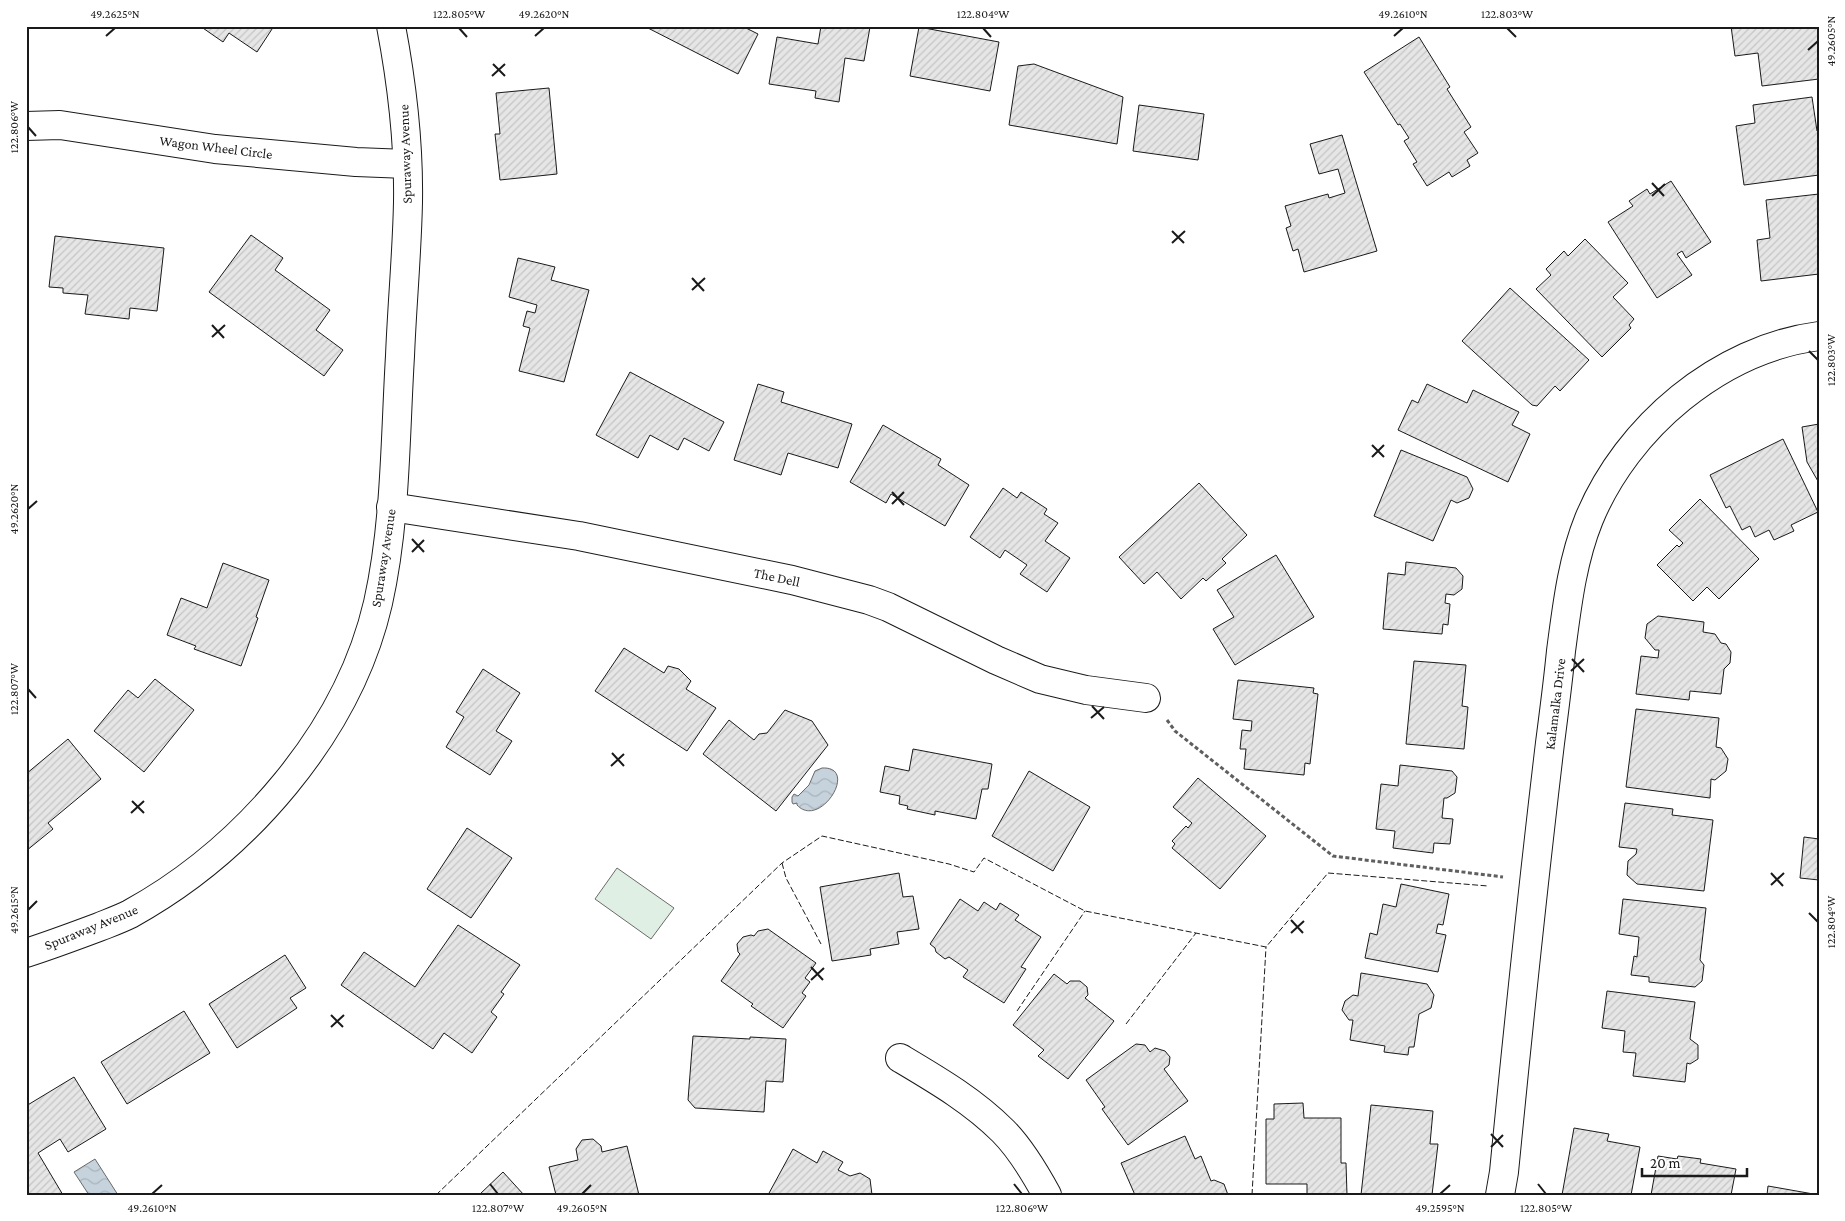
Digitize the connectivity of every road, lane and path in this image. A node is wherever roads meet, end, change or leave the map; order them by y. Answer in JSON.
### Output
{"nodes":[{"id":1,"x":390,"y":26,"type":"edge"},
{"id":2,"x":26,"y":126,"type":"edge"},
{"id":3,"x":407,"y":164,"type":"junction"},
{"id":4,"x":1819,"y":336,"type":"edge"},
{"id":5,"x":392,"y":507,"type":"junction"},
{"id":6,"x":1146,"y":698,"type":"joint"},
{"id":7,"x":1479,"y":873,"type":"dead end"},
{"id":8,"x":26,"y":953,"type":"edge"},
{"id":9,"x":900,"y":1058,"type":"dead end"},
{"id":10,"x":1047,"y":1195,"type":"edge"},
{"id":11,"x":1500,"y":1195,"type":"edge"}],
"edges":[{"from":1,"to":3,"type":"street","name":"Spuraway Avenue"},
{"from":2,"to":3,"type":"street","name":"Wagon Wheel Circle"},
{"from":3,"to":5,"type":"street","name":"Spuraway Avenue"},
{"from":4,"to":11,"type":"street","name":"Kalamalka Drive"},
{"from":5,"to":6,"type":"street","name":"The Dell"},
{"from":5,"to":8,"type":"street","name":"Spuraway Avenue"},
{"from":6,"to":7,"type":"path"},
{"from":9,"to":10,"type":"street"}]}
